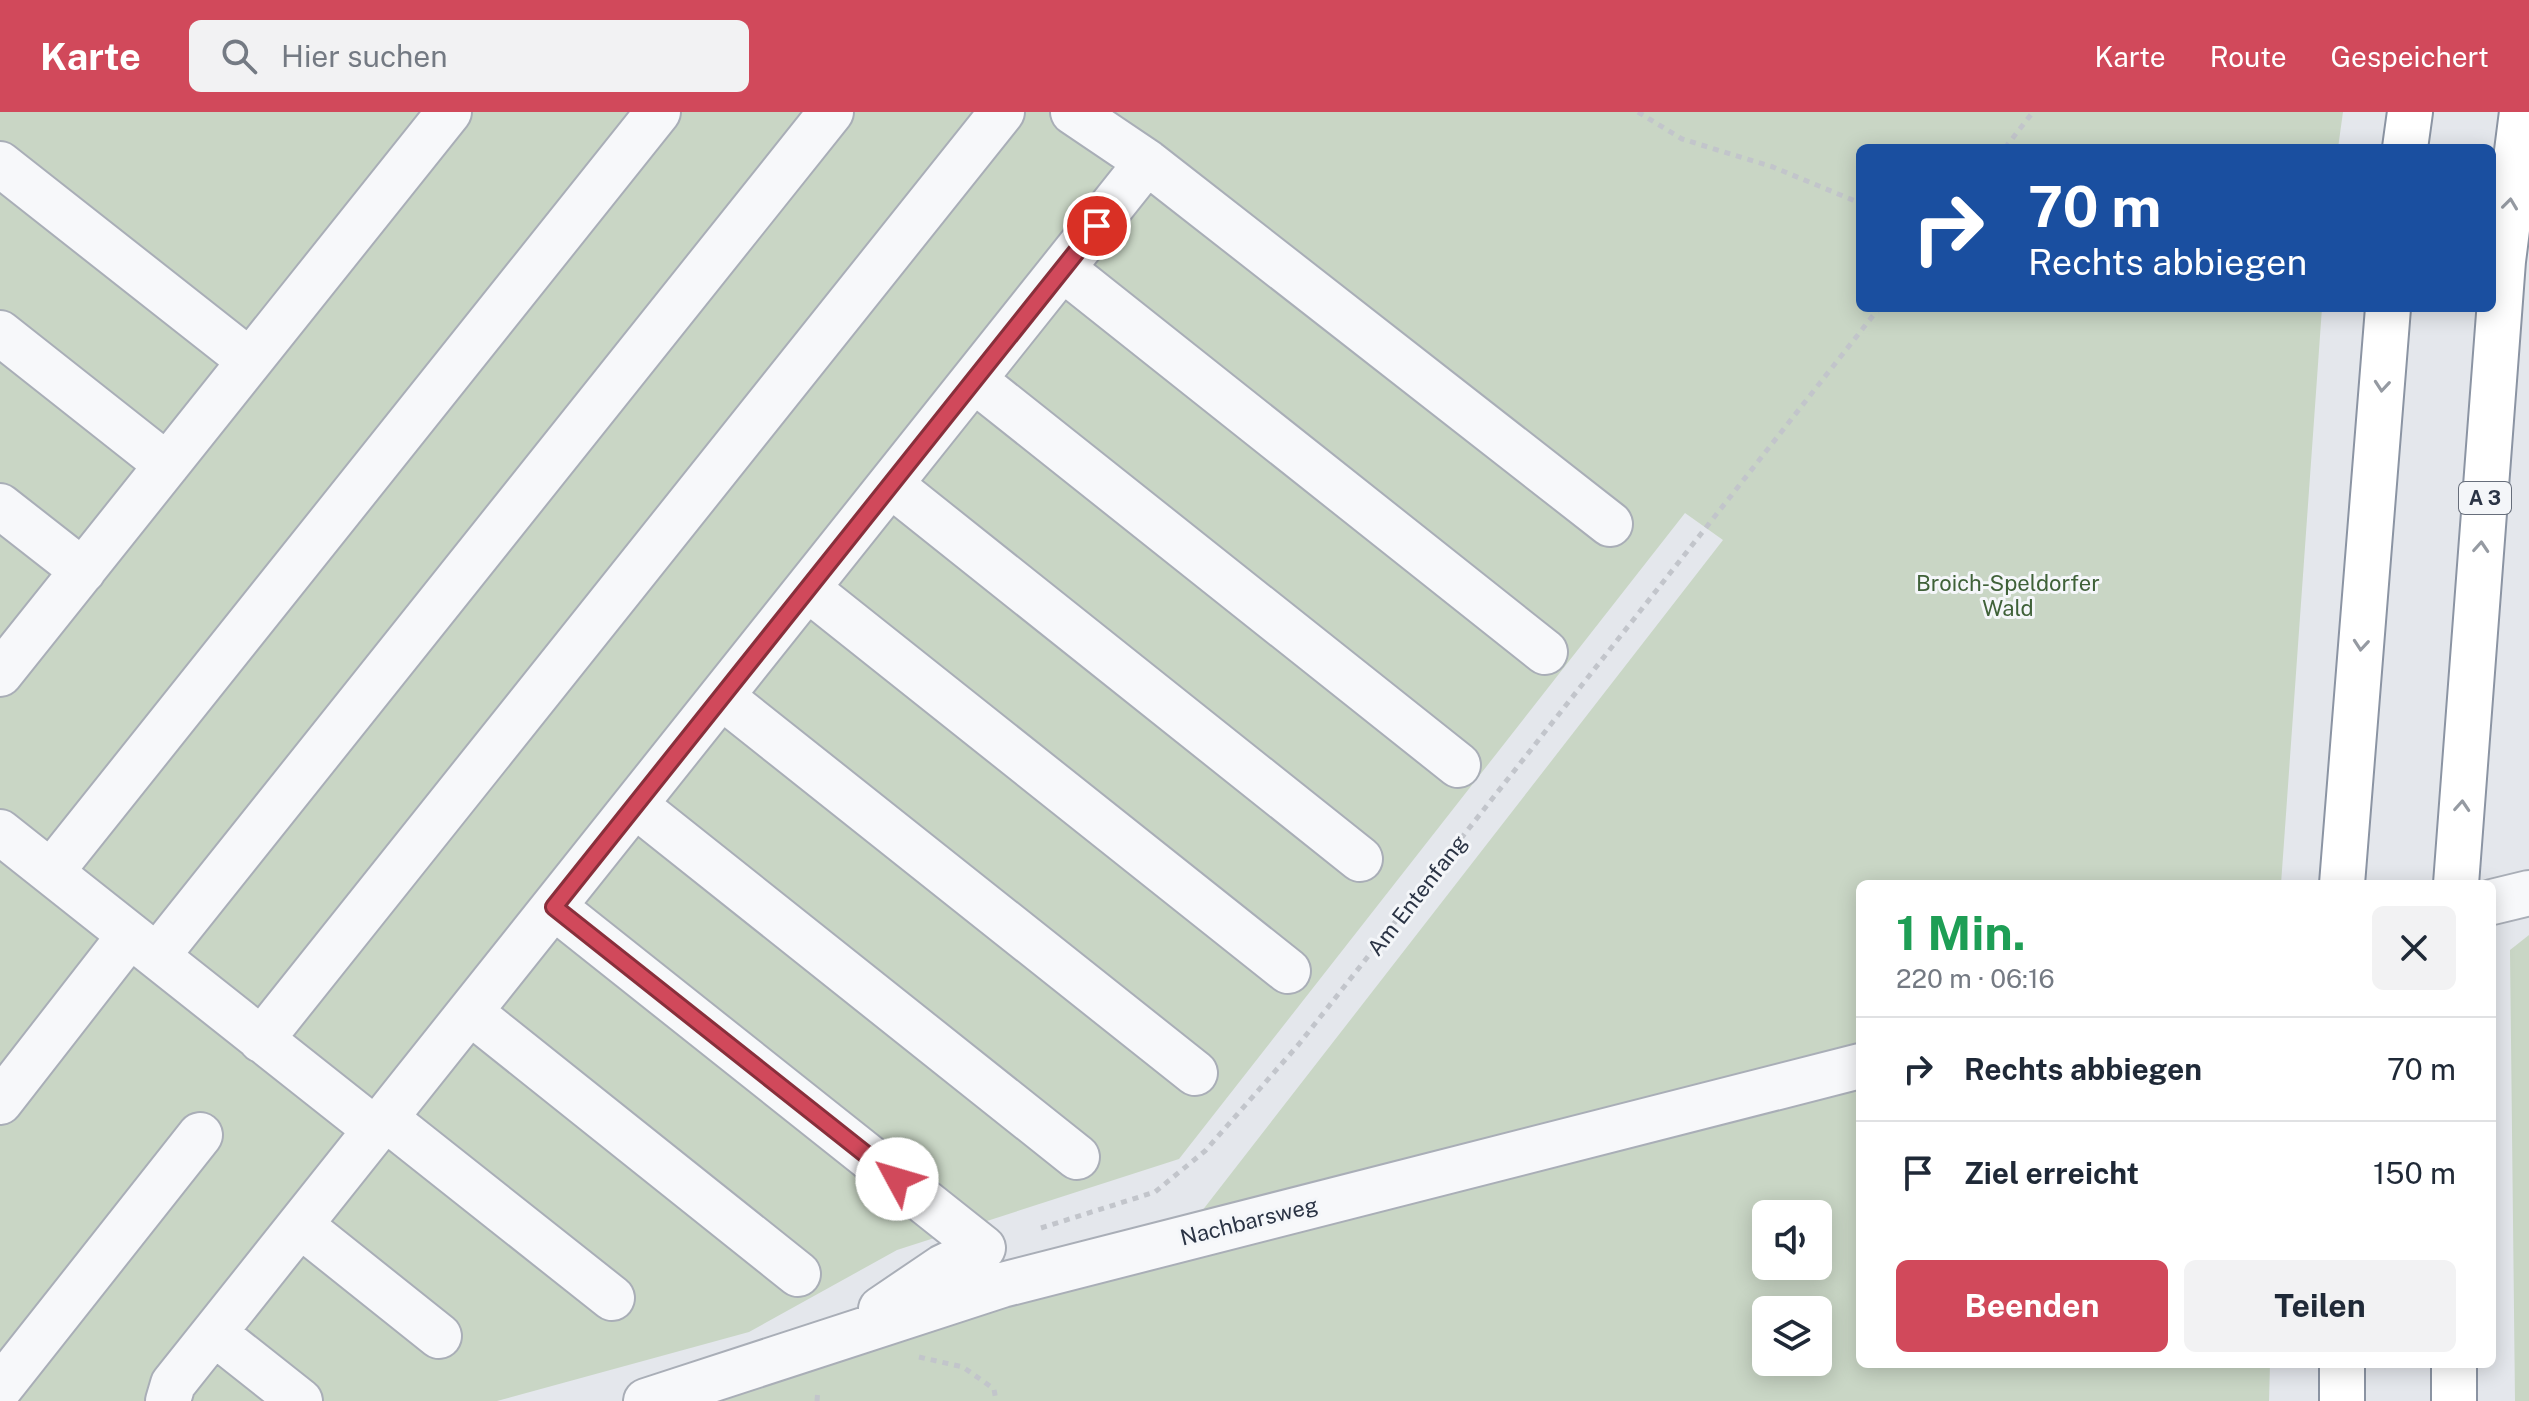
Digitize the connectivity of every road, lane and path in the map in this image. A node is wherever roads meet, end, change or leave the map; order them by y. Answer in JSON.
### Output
{"nodes":[{"id":1,"x":449,"y":112,"type":"edge"},
{"id":2,"x":658,"y":112,"type":"edge"},
{"id":3,"x":831,"y":112,"type":"edge"},
{"id":4,"x":1002,"y":112,"type":"edge"},
{"id":5,"x":1073,"y":112,"type":"edge"},
{"id":6,"x":1638,"y":112,"type":"edge"},
{"id":7,"x":2033,"y":112,"type":"edge"},
{"id":8,"x":2410,"y":112,"type":"edge"},
{"id":9,"x":2522,"y":112,"type":"edge"},
{"id":10,"x":2008,"y":144,"type":"edge"},
{"id":11,"x":2406,"y":144,"type":"edge"},
{"id":12,"x":1147,"y":162,"type":"junction"},
{"id":13,"x":0,"y":164,"type":"edge"},
{"id":14,"x":1856,"y":201,"type":"edge"},
{"id":15,"x":1063,"y":269,"type":"junction"},
{"id":16,"x":1876,"y":312,"type":"edge"},
{"id":17,"x":2388,"y":312,"type":"edge"},
{"id":18,"x":0,"y":333,"type":"edge"},
{"id":19,"x":250,"y":361,"type":"junction"},
{"id":20,"x":974,"y":380,"type":"junction"},
{"id":21,"x":167,"y":465,"type":"junction"},
{"id":22,"x":891,"y":485,"type":"junction"},
{"id":23,"x":0,"y":506,"type":"edge"},
{"id":24,"x":1610,"y":524,"type":"dead end"},
{"id":25,"x":83,"y":571,"type":"junction"},
{"id":26,"x":808,"y":589,"type":"junction"},
{"id":27,"x":1545,"y":652,"type":"dead end"},
{"id":28,"x":0,"y":674,"type":"edge"},
{"id":29,"x":722,"y":697,"type":"junction"},
{"id":30,"x":1458,"y":765,"type":"dead end"},
{"id":31,"x":635,"y":805,"type":"junction"},
{"id":32,"x":0,"y":832,"type":"edge"},
{"id":33,"x":1360,"y":859,"type":"dead end"},
{"id":34,"x":51,"y":872,"type":"junction"},
{"id":35,"x":2342,"y":880,"type":"edge"},
{"id":36,"x":2456,"y":880,"type":"edge"},
{"id":37,"x":2529,"y":893,"type":"edge"},
{"id":38,"x":2496,"y":901,"type":"edge"},
{"id":39,"x":554,"y":907,"type":"junction"},
{"id":40,"x":144,"y":945,"type":"junction"},
{"id":41,"x":1288,"y":971,"type":"dead end"},
{"id":42,"x":470,"y":1012,"type":"junction"},
{"id":43,"x":261,"y":1040,"type":"junction"},
{"id":44,"x":1856,"y":1067,"type":"edge"},
{"id":45,"x":1195,"y":1073,"type":"dead end"},
{"id":46,"x":0,"y":1102,"type":"edge"},
{"id":47,"x":380,"y":1124,"type":"junction"},
{"id":48,"x":200,"y":1135,"type":"dead end"},
{"id":49,"x":1077,"y":1157,"type":"dead end"},
{"id":50,"x":300,"y":1225,"type":"junction"},
{"id":51,"x":983,"y":1248,"type":"junction"},
{"id":52,"x":798,"y":1274,"type":"dead end"},
{"id":53,"x":612,"y":1298,"type":"dead end"},
{"id":54,"x":214,"y":1333,"type":"junction"},
{"id":55,"x":439,"y":1336,"type":"dead end"},
{"id":56,"x":840,"y":1338,"type":"junction"},
{"id":57,"x":917,"y":1356,"type":"dead end"},
{"id":58,"x":2342,"y":1368,"type":"edge"},
{"id":59,"x":2454,"y":1368,"type":"edge"},
{"id":60,"x":0,"y":1388,"type":"edge"},
{"id":61,"x":168,"y":1401,"type":"edge"},
{"id":62,"x":300,"y":1401,"type":"edge"},
{"id":63,"x":646,"y":1401,"type":"edge"},
{"id":64,"x":996,"y":1401,"type":"edge"},
{"id":65,"x":2342,"y":1401,"type":"edge"},
{"id":66,"x":2454,"y":1401,"type":"edge"}],
"edges":[{"from":1,"to":19,"type":"lane"},
{"from":2,"to":34,"type":"lane"},
{"from":3,"to":40,"type":"lane"},
{"from":4,"to":43,"type":"lane"},
{"from":5,"to":12,"type":"lane"},
{"from":6,"to":14,"type":"path"},
{"from":7,"to":10,"type":"path"},
{"from":8,"to":11,"type":"highway"},
{"from":36,"to":9,"type":"highway","number":"A 3","one_way":true},
{"from":12,"to":15,"type":"lane"},
{"from":12,"to":24,"type":"lane"},
{"from":13,"to":19,"type":"lane"},
{"from":15,"to":20,"type":"lane"},
{"from":15,"to":27,"type":"lane"},
{"from":16,"to":51,"type":"path","name":"Am Entenfang"},
{"from":17,"to":35,"type":"highway","one_way":true},
{"from":18,"to":21,"type":"lane"},
{"from":19,"to":21,"type":"lane"},
{"from":20,"to":22,"type":"lane"},
{"from":20,"to":30,"type":"lane"},
{"from":21,"to":25,"type":"lane"},
{"from":22,"to":26,"type":"lane"},
{"from":22,"to":33,"type":"lane"},
{"from":23,"to":25,"type":"lane"},
{"from":25,"to":28,"type":"lane"},
{"from":26,"to":29,"type":"lane"},
{"from":26,"to":41,"type":"lane"},
{"from":29,"to":31,"type":"lane"},
{"from":29,"to":45,"type":"lane"},
{"from":31,"to":39,"type":"lane"},
{"from":31,"to":49,"type":"lane"},
{"from":32,"to":34,"type":"lane"},
{"from":34,"to":40,"type":"lane"},
{"from":37,"to":38,"type":"lane"},
{"from":39,"to":42,"type":"lane"},
{"from":39,"to":51,"type":"lane"},
{"from":40,"to":43,"type":"lane"},
{"from":40,"to":46,"type":"lane"},
{"from":42,"to":47,"type":"lane"},
{"from":42,"to":52,"type":"lane"},
{"from":43,"to":47,"type":"lane"},
{"from":44,"to":56,"type":"lane","name":"Nachbarsweg"},
{"from":47,"to":50,"type":"lane"},
{"from":47,"to":53,"type":"lane"},
{"from":48,"to":60,"type":"lane"},
{"from":50,"to":54,"type":"lane"},
{"from":50,"to":55,"type":"lane"},
{"from":51,"to":56,"type":"lane"},
{"from":54,"to":61,"type":"lane"},
{"from":54,"to":62,"type":"lane"},
{"from":56,"to":63,"type":"lane","name":"Nachbarsweg"},
{"from":57,"to":64,"type":"path"},
{"from":58,"to":65,"type":"highway"},
{"from":59,"to":66,"type":"highway"}]}
